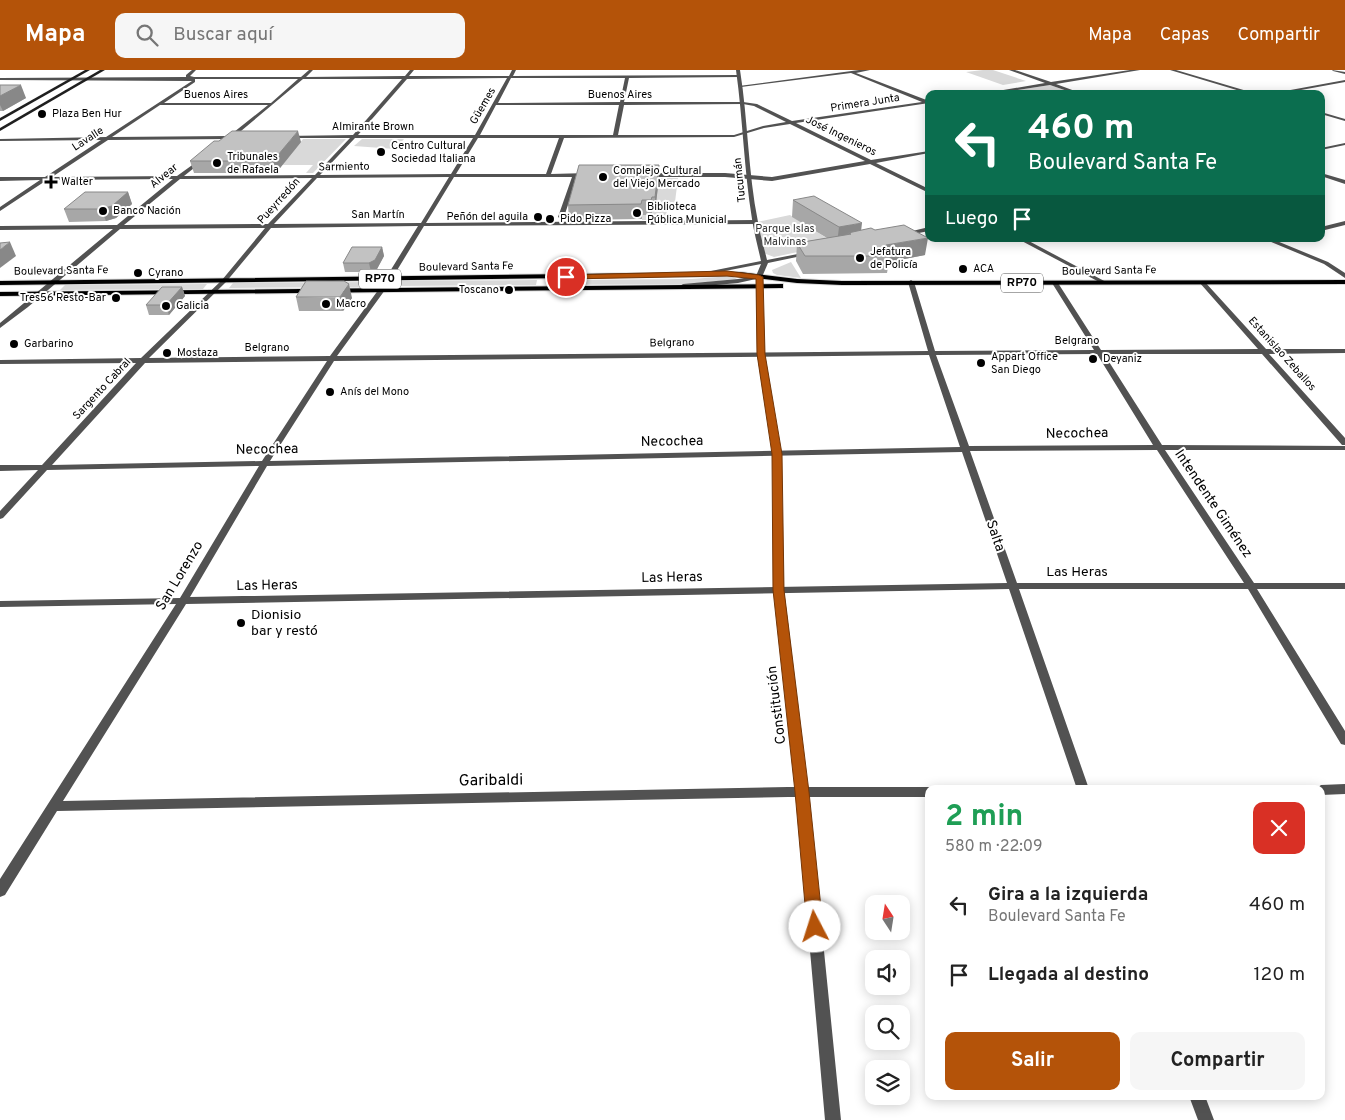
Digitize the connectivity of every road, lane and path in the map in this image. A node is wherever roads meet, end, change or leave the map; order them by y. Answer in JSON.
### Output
{"nodes":[{"id":1,"x":88,"y":70,"type":"edge"},
{"id":2,"x":103,"y":70,"type":"edge"},
{"id":3,"x":194,"y":70,"type":"edge"},
{"id":4,"x":311,"y":70,"type":"edge"},
{"id":5,"x":412,"y":70,"type":"edge"},
{"id":6,"x":514,"y":70,"type":"edge"},
{"id":7,"x":592,"y":70,"type":"edge"},
{"id":8,"x":738,"y":70,"type":"edge"},
{"id":9,"x":846,"y":70,"type":"edge"},
{"id":10,"x":868,"y":70,"type":"edge"},
{"id":11,"x":1011,"y":70,"type":"edge"},
{"id":12,"x":1138,"y":70,"type":"edge"},
{"id":13,"x":1172,"y":70,"type":"edge"},
{"id":14,"x":1334,"y":70,"type":"edge"},
{"id":15,"x":852,"y":72,"type":"junction"},
{"id":16,"x":1345,"y":73,"type":"edge"},
{"id":17,"x":591,"y":76,"type":"junction"},
{"id":18,"x":627,"y":76,"type":"junction"},
{"id":19,"x":739,"y":76,"type":"junction"},
{"id":20,"x":303,"y":77,"type":"junction"},
{"id":21,"x":408,"y":77,"type":"junction"},
{"id":22,"x":511,"y":77,"type":"junction"},
{"id":23,"x":0,"y":78,"type":"edge"},
{"id":24,"x":193,"y":78,"type":"junction"},
{"id":25,"x":72,"y":79,"type":"junction"},
{"id":26,"x":88,"y":79,"type":"junction"},
{"id":27,"x":1345,"y":81,"type":"edge"},
{"id":28,"x":1050,"y":83,"type":"junction"},
{"id":29,"x":742,"y":86,"type":"junction"},
{"id":30,"x":1007,"y":90,"type":"edge"},
{"id":31,"x":1070,"y":90,"type":"edge"},
{"id":32,"x":1241,"y":90,"type":"edge"},
{"id":33,"x":1293,"y":90,"type":"edge"},
{"id":34,"x":44,"y":95,"type":"junction"},
{"id":35,"x":60,"y":95,"type":"junction"},
{"id":36,"x":925,"y":101,"type":"edge"},
{"id":37,"x":925,"y":102,"type":"edge"},
{"id":38,"x":621,"y":103,"type":"junction"},
{"id":39,"x":743,"y":103,"type":"junction"},
{"id":40,"x":160,"y":104,"type":"junction"},
{"id":41,"x":272,"y":104,"type":"junction"},
{"id":42,"x":496,"y":104,"type":"junction"},
{"id":43,"x":1325,"y":114,"type":"edge"},
{"id":44,"x":21,"y":118,"type":"junction"},
{"id":45,"x":2,"y":119,"type":"edge"},
{"id":46,"x":1345,"y":120,"type":"edge"},
{"id":47,"x":792,"y":122,"type":"junction"},
{"id":48,"x":0,"y":130,"type":"edge"},
{"id":49,"x":746,"y":132,"type":"junction"},
{"id":50,"x":477,"y":136,"type":"junction"},
{"id":51,"x":562,"y":136,"type":"junction"},
{"id":52,"x":615,"y":136,"type":"junction"},
{"id":53,"x":230,"y":137,"type":"junction"},
{"id":54,"x":239,"y":137,"type":"edge"},
{"id":55,"x":277,"y":137,"type":"edge"},
{"id":56,"x":354,"y":137,"type":"junction"},
{"id":57,"x":109,"y":138,"type":"junction"},
{"id":58,"x":0,"y":140,"type":"edge"},
{"id":59,"x":222,"y":143,"type":"edge"},
{"id":60,"x":1345,"y":144,"type":"edge"},
{"id":61,"x":1325,"y":148,"type":"edge"},
{"id":62,"x":925,"y":153,"type":"edge"},
{"id":63,"x":208,"y":154,"type":"edge"},
{"id":64,"x":872,"y":162,"type":"junction"},
{"id":65,"x":548,"y":175,"type":"junction"},
{"id":66,"x":575,"y":175,"type":"junction"},
{"id":67,"x":594,"y":175,"type":"edge"},
{"id":68,"x":643,"y":175,"type":"edge"},
{"id":69,"x":1325,"y":175,"type":"edge"},
{"id":70,"x":452,"y":176,"type":"junction"},
{"id":71,"x":179,"y":177,"type":"junction"},
{"id":72,"x":315,"y":177,"type":"junction"},
{"id":73,"x":0,"y":178,"type":"edge"},
{"id":74,"x":47,"y":178,"type":"junction"},
{"id":75,"x":748,"y":178,"type":"junction"},
{"id":76,"x":1345,"y":182,"type":"edge"},
{"id":77,"x":925,"y":189,"type":"edge"},
{"id":78,"x":0,"y":210,"type":"edge"},
{"id":79,"x":561,"y":217,"type":"dead end"},
{"id":80,"x":756,"y":222,"type":"junction"},
{"id":81,"x":1345,"y":224,"type":"edge"},
{"id":82,"x":270,"y":225,"type":"junction"},
{"id":83,"x":421,"y":225,"type":"junction"},
{"id":84,"x":119,"y":226,"type":"junction"},
{"id":85,"x":0,"y":228,"type":"edge"},
{"id":86,"x":1325,"y":228,"type":"edge"},
{"id":87,"x":925,"y":229,"type":"edge"},
{"id":88,"x":892,"y":236,"type":"edge"},
{"id":89,"x":1027,"y":242,"type":"edge"},
{"id":90,"x":1275,"y":242,"type":"edge"},
{"id":91,"x":818,"y":252,"type":"edge"},
{"id":92,"x":765,"y":263,"type":"junction"},
{"id":93,"x":691,"y":275,"type":"junction"},
{"id":94,"x":1345,"y":276,"type":"edge"},
{"id":95,"x":546,"y":277,"type":"junction"},
{"id":96,"x":389,"y":279,"type":"junction"},
{"id":97,"x":224,"y":281,"type":"junction"},
{"id":98,"x":759,"y":281,"type":"junction"},
{"id":99,"x":55,"y":282,"type":"junction"},
{"id":100,"x":911,"y":282,"type":"junction"},
{"id":101,"x":1202,"y":282,"type":"junction"},
{"id":102,"x":1345,"y":282,"type":"edge"},
{"id":103,"x":0,"y":283,"type":"edge"},
{"id":104,"x":1055,"y":283,"type":"junction"},
{"id":105,"x":1106,"y":283,"type":"junction"},
{"id":106,"x":543,"y":288,"type":"junction"},
{"id":107,"x":382,"y":290,"type":"junction"},
{"id":108,"x":212,"y":291,"type":"junction"},
{"id":109,"x":42,"y":293,"type":"junction"},
{"id":110,"x":0,"y":294,"type":"edge"},
{"id":111,"x":0,"y":326,"type":"edge"},
{"id":112,"x":1265,"y":350,"type":"junction"},
{"id":113,"x":1345,"y":351,"type":"edge"},
{"id":114,"x":1098,"y":352,"type":"junction"},
{"id":115,"x":932,"y":353,"type":"junction"},
{"id":116,"x":761,"y":354,"type":"junction"},
{"id":117,"x":332,"y":358,"type":"junction"},
{"id":118,"x":143,"y":360,"type":"junction"},
{"id":119,"x":0,"y":362,"type":"edge"},
{"id":120,"x":1345,"y":443,"type":"edge"},
{"id":121,"x":1158,"y":447,"type":"junction"},
{"id":122,"x":1345,"y":448,"type":"edge"},
{"id":123,"x":965,"y":449,"type":"junction"},
{"id":124,"x":777,"y":454,"type":"junction"},
{"id":125,"x":264,"y":464,"type":"junction"},
{"id":126,"x":45,"y":467,"type":"junction"},
{"id":127,"x":0,"y":468,"type":"edge"},
{"id":128,"x":0,"y":516,"type":"edge"},
{"id":129,"x":1250,"y":585,"type":"junction"},
{"id":130,"x":1012,"y":586,"type":"junction"},
{"id":131,"x":1345,"y":586,"type":"edge"},
{"id":132,"x":779,"y":590,"type":"junction"},
{"id":133,"x":182,"y":602,"type":"junction"},
{"id":134,"x":0,"y":604,"type":"edge"},
{"id":135,"x":1345,"y":741,"type":"edge"},
{"id":136,"x":1082,"y":785,"type":"edge"},
{"id":137,"x":1325,"y":790,"type":"edge"},
{"id":138,"x":1345,"y":790,"type":"edge"},
{"id":139,"x":802,"y":792,"type":"junction"},
{"id":140,"x":925,"y":792,"type":"edge"},
{"id":141,"x":54,"y":806,"type":"junction"},
{"id":142,"x":0,"y":892,"type":"edge"},
{"id":143,"x":1198,"y":1100,"type":"edge"},
{"id":144,"x":833,"y":1120,"type":"edge"},
{"id":145,"x":1206,"y":1120,"type":"edge"}],
"edges":[{"from":1,"to":25,"type":"main road"},
{"from":2,"to":26,"type":"main road"},
{"from":3,"to":24,"type":"street"},
{"from":4,"to":20,"type":"street"},
{"from":5,"to":21,"type":"street","name":"Pueyrredón"},
{"from":6,"to":22,"type":"street","name":"Güemes"},
{"from":7,"to":17,"type":"street"},
{"from":8,"to":19,"type":"street","name":"Tucumán"},
{"from":9,"to":15,"type":"street"},
{"from":10,"to":15,"type":"street"},
{"from":11,"to":28,"type":"street"},
{"from":12,"to":28,"type":"street"},
{"from":13,"to":32,"type":"street"},
{"from":14,"to":16,"type":"street"},
{"from":15,"to":29,"type":"street"},
{"from":15,"to":36,"type":"street"},
{"from":17,"to":18,"type":"street"},
{"from":17,"to":22,"type":"street"},
{"from":18,"to":19,"type":"street"},
{"from":18,"to":38,"type":"street"},
{"from":19,"to":29,"type":"street","name":"Tucumán"},
{"from":20,"to":21,"type":"street"},
{"from":20,"to":24,"type":"street"},
{"from":20,"to":41,"type":"street"},
{"from":21,"to":22,"type":"street"},
{"from":21,"to":56,"type":"street","name":"Pueyrredón"},
{"from":22,"to":42,"type":"street","name":"Güemes"},
{"from":23,"to":25,"type":"street"},
{"from":24,"to":26,"type":"street"},
{"from":24,"to":40,"type":"street","name":"Lavalle"},
{"from":25,"to":26,"type":"street"},
{"from":25,"to":34,"type":"main road"},
{"from":26,"to":35,"type":"main road"},
{"from":27,"to":33,"type":"street"},
{"from":28,"to":30,"type":"street"},
{"from":28,"to":31,"type":"street"},
{"from":29,"to":39,"type":"street","name":"Tucumán"},
{"from":34,"to":35,"type":"main road"},
{"from":34,"to":45,"type":"main road"},
{"from":35,"to":44,"type":"main road"},
{"from":37,"to":47,"type":"street","name":"Primera Junta"},
{"from":38,"to":39,"type":"street","name":"Buenos Aires"},
{"from":38,"to":42,"type":"street","name":"Buenos Aires"},
{"from":38,"to":52,"type":"street"},
{"from":39,"to":47,"type":"street","name":"José Ingenieros"},
{"from":39,"to":49,"type":"street","name":"Tucumán"},
{"from":40,"to":41,"type":"street","name":"Buenos Aires"},
{"from":40,"to":57,"type":"street","name":"Lavalle"},
{"from":41,"to":53,"type":"street"},
{"from":42,"to":50,"type":"street","name":"Güemes"},
{"from":43,"to":46,"type":"street"},
{"from":44,"to":45,"type":"main road"},
{"from":44,"to":48,"type":"main road"},
{"from":47,"to":49,"type":"street","name":"Primera Junta"},
{"from":47,"to":64,"type":"street","name":"José Ingenieros"},
{"from":49,"to":52,"type":"street","name":"Almirante Brown"},
{"from":49,"to":75,"type":"street","name":"Tucumán"},
{"from":50,"to":51,"type":"street","name":"Almirante Brown"},
{"from":50,"to":56,"type":"street","name":"Almirante Brown"},
{"from":50,"to":70,"type":"street","name":"Güemes"},
{"from":51,"to":52,"type":"street","name":"Almirante Brown"},
{"from":51,"to":65,"type":"street"},
{"from":53,"to":54,"type":"street"},
{"from":53,"to":57,"type":"street"},
{"from":53,"to":59,"type":"street"},
{"from":55,"to":56,"type":"street","name":"Almirante Brown"},
{"from":56,"to":72,"type":"street","name":"Pueyrredón"},
{"from":57,"to":58,"type":"street"},
{"from":57,"to":74,"type":"street","name":"Lavalle"},
{"from":60,"to":61,"type":"street"},
{"from":62,"to":64,"type":"street"},
{"from":63,"to":71,"type":"street","name":"Alvear"},
{"from":64,"to":75,"type":"street"},
{"from":64,"to":77,"type":"street","name":"José Ingenieros"},
{"from":65,"to":66,"type":"street","name":"Sarmiento"},
{"from":65,"to":70,"type":"street","name":"Sarmiento"},
{"from":66,"to":67,"type":"street","name":"Sarmiento"},
{"from":66,"to":79,"type":"street"},
{"from":68,"to":75,"type":"street"},
{"from":69,"to":76,"type":"street"},
{"from":70,"to":72,"type":"street","name":"Sarmiento"},
{"from":70,"to":83,"type":"street","name":"Güemes"},
{"from":71,"to":72,"type":"street","name":"Sarmiento"},
{"from":71,"to":74,"type":"street","name":"Sarmiento"},
{"from":71,"to":84,"type":"street","name":"Alvear"},
{"from":72,"to":82,"type":"street","name":"Pueyrredón"},
{"from":73,"to":74,"type":"street","name":"Sarmiento"},
{"from":74,"to":78,"type":"street","name":"Lavalle"},
{"from":75,"to":80,"type":"street","name":"Tucumán"},
{"from":80,"to":83,"type":"street","name":"San Martín"},
{"from":80,"to":92,"type":"street","name":"Tucumán"},
{"from":81,"to":86,"type":"street"},
{"from":82,"to":83,"type":"street","name":"San Martín"},
{"from":82,"to":84,"type":"street","name":"San Martín"},
{"from":82,"to":97,"type":"street","name":"Pueyrredón"},
{"from":83,"to":96,"type":"street","name":"Güemes"},
{"from":84,"to":85,"type":"street","name":"San Martín"},
{"from":84,"to":99,"type":"street","name":"Alvear"},
{"from":87,"to":88,"type":"street"},
{"from":89,"to":105,"type":"street"},
{"from":90,"to":94,"type":"street"},
{"from":91,"to":92,"type":"street"},
{"from":92,"to":93,"type":"street"},
{"from":92,"to":98,"type":"street"},
{"from":93,"to":95,"type":"main road","name":"Boulevard Santa Fe","number":"RP70"},
{"from":93,"to":98,"type":"main road","name":"Boulevard Santa Fe","number":"RP70"},
{"from":95,"to":96,"type":"main road","name":"Boulevard Santa Fe","number":"RP70"},
{"from":95,"to":106,"type":"main road"},
{"from":96,"to":97,"type":"main road","name":"Boulevard Santa Fe","number":"RP70"},
{"from":96,"to":107,"type":"street","name":"San Lorenzo"},
{"from":97,"to":99,"type":"main road","name":"Boulevard Santa Fe","number":"RP70"},
{"from":97,"to":108,"type":"street","name":"Sargento Cabral"},
{"from":98,"to":100,"type":"main road","name":"Boulevard Santa Fe","number":"RP70"},
{"from":98,"to":106,"type":"main road","name":"Boulevard Santa Fe","number":"RP70"},
{"from":98,"to":116,"type":"street","name":"Constitución"},
{"from":99,"to":103,"type":"main road","name":"Boulevard Santa Fe","number":"RP70"},
{"from":99,"to":109,"type":"street","name":"Alvear"},
{"from":100,"to":104,"type":"main road","name":"Boulevard Santa Fe","number":"RP70"},
{"from":100,"to":115,"type":"street","name":"Salta"},
{"from":101,"to":102,"type":"main road","name":"Boulevard Santa Fe","number":"RP70"},
{"from":101,"to":105,"type":"main road","name":"Boulevard Santa Fe","number":"RP70"},
{"from":101,"to":112,"type":"street","name":"Estanislao Zeballos"},
{"from":104,"to":105,"type":"main road","name":"Boulevard Santa Fe","number":"RP70"},
{"from":104,"to":114,"type":"street","name":"Intendente Giménez"},
{"from":106,"to":107,"type":"main road","name":"Boulevard Santa Fe","number":"RP70"},
{"from":107,"to":108,"type":"main road","name":"Boulevard Santa Fe","number":"RP70"},
{"from":107,"to":117,"type":"street","name":"San Lorenzo"},
{"from":108,"to":109,"type":"main road","name":"Boulevard Santa Fe","number":"RP70"},
{"from":108,"to":118,"type":"street","name":"Sargento Cabral"},
{"from":109,"to":110,"type":"main road","name":"Boulevard Santa Fe","number":"RP70"},
{"from":109,"to":111,"type":"street","name":"Alvear"},
{"from":112,"to":113,"type":"street","name":"Belgrano"},
{"from":112,"to":114,"type":"street","name":"Belgrano"},
{"from":112,"to":120,"type":"street","name":"Estanislao Zeballos"},
{"from":114,"to":115,"type":"street","name":"Belgrano"},
{"from":114,"to":121,"type":"street","name":"Intendente Giménez"},
{"from":115,"to":116,"type":"street","name":"Belgrano"},
{"from":115,"to":123,"type":"street","name":"Salta"},
{"from":116,"to":117,"type":"street","name":"Belgrano"},
{"from":116,"to":124,"type":"street","name":"Constitución"},
{"from":117,"to":118,"type":"street","name":"Belgrano"},
{"from":117,"to":125,"type":"street","name":"San Lorenzo"},
{"from":118,"to":119,"type":"street","name":"Belgrano"},
{"from":118,"to":126,"type":"street","name":"Sargento Cabral"},
{"from":121,"to":122,"type":"street","name":"Necochea"},
{"from":121,"to":123,"type":"street","name":"Necochea"},
{"from":121,"to":129,"type":"street","name":"Intendente Giménez"},
{"from":123,"to":124,"type":"street","name":"Necochea"},
{"from":123,"to":130,"type":"street","name":"Salta"},
{"from":124,"to":125,"type":"street","name":"Necochea"},
{"from":124,"to":132,"type":"street","name":"Constitución"},
{"from":125,"to":126,"type":"street","name":"Necochea"},
{"from":125,"to":133,"type":"street","name":"San Lorenzo"},
{"from":126,"to":127,"type":"street","name":"Necochea"},
{"from":126,"to":128,"type":"street","name":"Sargento Cabral"},
{"from":129,"to":130,"type":"street","name":"Las Heras"},
{"from":129,"to":131,"type":"street","name":"Las Heras"},
{"from":129,"to":135,"type":"street","name":"Intendente Giménez"},
{"from":130,"to":132,"type":"street","name":"Las Heras"},
{"from":130,"to":136,"type":"street","name":"Salta"},
{"from":132,"to":133,"type":"street","name":"Las Heras"},
{"from":132,"to":139,"type":"street","name":"Constitución"},
{"from":133,"to":134,"type":"street","name":"Las Heras"},
{"from":133,"to":141,"type":"street","name":"San Lorenzo"},
{"from":137,"to":138,"type":"street"},
{"from":139,"to":140,"type":"street","name":"Garibaldi"},
{"from":139,"to":141,"type":"street","name":"Garibaldi"},
{"from":139,"to":144,"type":"street","name":"Constitución"},
{"from":141,"to":142,"type":"street","name":"San Lorenzo"},
{"from":143,"to":145,"type":"street"}]}
